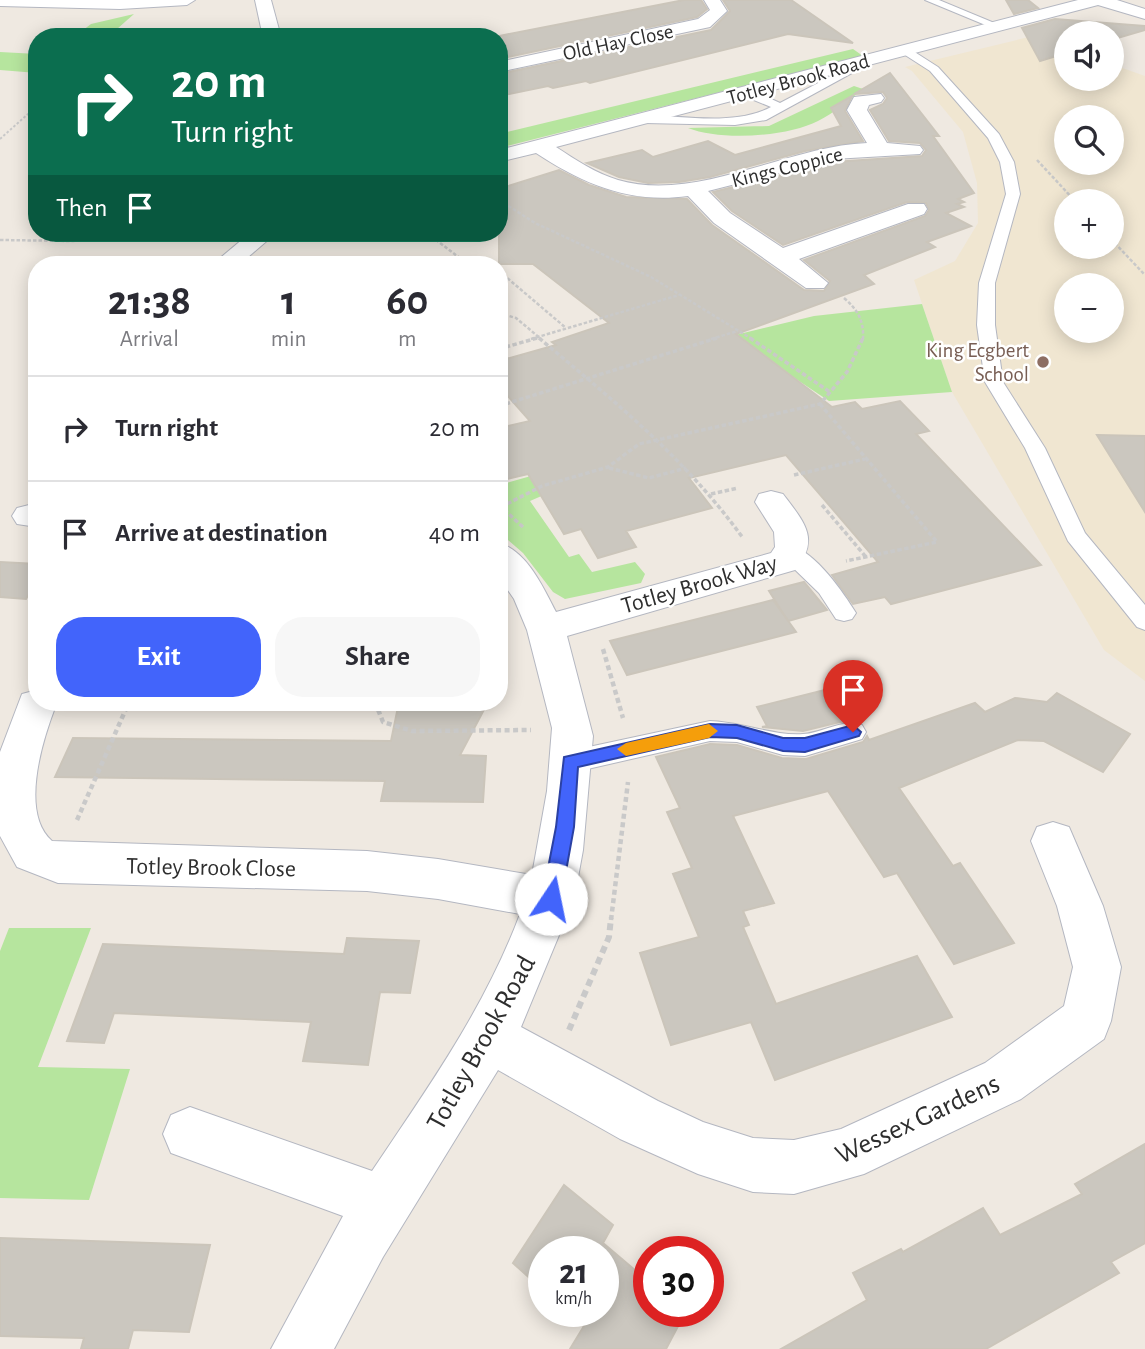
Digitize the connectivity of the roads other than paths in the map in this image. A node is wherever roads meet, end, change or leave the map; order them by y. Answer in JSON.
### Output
{"nodes":[{"id":1,"x":187,"y":0,"type":"edge"},
{"id":2,"x":263,"y":0,"type":"edge"},
{"id":3,"x":712,"y":0,"type":"edge"},
{"id":4,"x":930,"y":0,"type":"edge"},
{"id":5,"x":1098,"y":0,"type":"edge"},
{"id":6,"x":0,"y":1,"type":"edge"},
{"id":7,"x":1145,"y":14,"type":"edge"},
{"id":8,"x":999,"y":27,"type":"junction"},
{"id":9,"x":270,"y":28,"type":"edge"},
{"id":10,"x":906,"y":51,"type":"junction"},
{"id":11,"x":866,"y":62,"type":"junction"},
{"id":12,"x":508,"y":65,"type":"edge"},
{"id":13,"x":748,"y":93,"type":"junction"},
{"id":14,"x":874,"y":98,"type":"dead end"},
{"id":15,"x":704,"y":104,"type":"junction"},
{"id":16,"x":782,"y":108,"type":"junction"},
{"id":17,"x":645,"y":119,"type":"junction"},
{"id":18,"x":735,"y":121,"type":"junction"},
{"id":19,"x":540,"y":146,"type":"junction"},
{"id":20,"x":880,"y":150,"type":"junction"},
{"id":21,"x":913,"y":150,"type":"dead end"},
{"id":22,"x":508,"y":154,"type":"edge"},
{"id":23,"x":695,"y":190,"type":"junction"},
{"id":24,"x":916,"y":209,"type":"dead end"},
{"id":25,"x":251,"y":242,"type":"edge"},
{"id":26,"x":234,"y":256,"type":"edge"},
{"id":27,"x":783,"y":256,"type":"junction"},
{"id":28,"x":815,"y":283,"type":"road end"},
{"id":29,"x":771,"y":502,"type":"dead end"},
{"id":30,"x":789,"y":563,"type":"junction"},
{"id":31,"x":508,"y":566,"type":"edge"},
{"id":32,"x":844,"y":613,"type":"dead end"},
{"id":33,"x":1145,"y":621,"type":"edge"},
{"id":34,"x":547,"y":628,"type":"junction"},
{"id":35,"x":34,"y":711,"type":"edge"},
{"id":36,"x":853,"y":732,"type":"dead end"},
{"id":37,"x":571,"y":746,"type":"junction"},
{"id":38,"x":1053,"y":841,"type":"dead end"},
{"id":39,"x":551,"y":899,"type":"junction"},
{"id":40,"x":489,"y":1037,"type":"junction"},
{"id":41,"x":190,"y":1134,"type":"dead end"},
{"id":42,"x":384,"y":1203,"type":"junction"},
{"id":43,"x":302,"y":1349,"type":"edge"}],
"edges":[{"from":1,"to":6,"type":"street"},
{"from":2,"to":9,"type":"street"},
{"from":3,"to":12,"type":"street","name":"Old Hay Close"},
{"from":4,"to":8,"type":"lane"},
{"from":5,"to":7,"type":"street"},
{"from":5,"to":8,"type":"street","name":"Totley Brook Road"},
{"from":8,"to":10,"type":"street","name":"Totley Brook Road"},
{"from":10,"to":11,"type":"street","name":"Totley Brook Road"},
{"from":10,"to":33,"type":"lane"},
{"from":11,"to":13,"type":"street","name":"Totley Brook Road"},
{"from":11,"to":16,"type":"lane"},
{"from":13,"to":15,"type":"street","name":"Totley Brook Road"},
{"from":13,"to":16,"type":"lane"},
{"from":14,"to":20,"type":"street","name":"Kings Coppice"},
{"from":15,"to":17,"type":"street","name":"Totley Brook Road"},
{"from":15,"to":18,"type":"lane"},
{"from":16,"to":18,"type":"lane"},
{"from":17,"to":18,"type":"lane"},
{"from":17,"to":19,"type":"street","name":"Totley Brook Road"},
{"from":19,"to":22,"type":"street","name":"Totley Brook Road"},
{"from":19,"to":23,"type":"street","name":"Kings Coppice"},
{"from":20,"to":21,"type":"street","name":"Kings Coppice"},
{"from":20,"to":23,"type":"street","name":"Kings Coppice"},
{"from":23,"to":27,"type":"street","name":"Kings Coppice"},
{"from":24,"to":27,"type":"street"},
{"from":25,"to":26,"type":"street"},
{"from":27,"to":28,"type":"street","name":"Kings Coppice"},
{"from":29,"to":30,"type":"street","name":"Totley Brook Way"},
{"from":30,"to":32,"type":"lane"},
{"from":30,"to":34,"type":"street","name":"Totley Brook Way"},
{"from":31,"to":34,"type":"street","name":"Totley Brook Road"},
{"from":34,"to":37,"type":"street","name":"Totley Brook Road"},
{"from":35,"to":39,"type":"street","name":"Totley Brook Close"},
{"from":36,"to":37,"type":"lane"},
{"from":37,"to":39,"type":"street","name":"Totley Brook Road"},
{"from":38,"to":40,"type":"street","name":"Wessex Gardens"},
{"from":39,"to":40,"type":"street","name":"Totley Brook Road"},
{"from":40,"to":42,"type":"street","name":"Totley Brook Road"},
{"from":41,"to":42,"type":"street"},
{"from":42,"to":43,"type":"street","name":"Totley Brook Road"}]}
